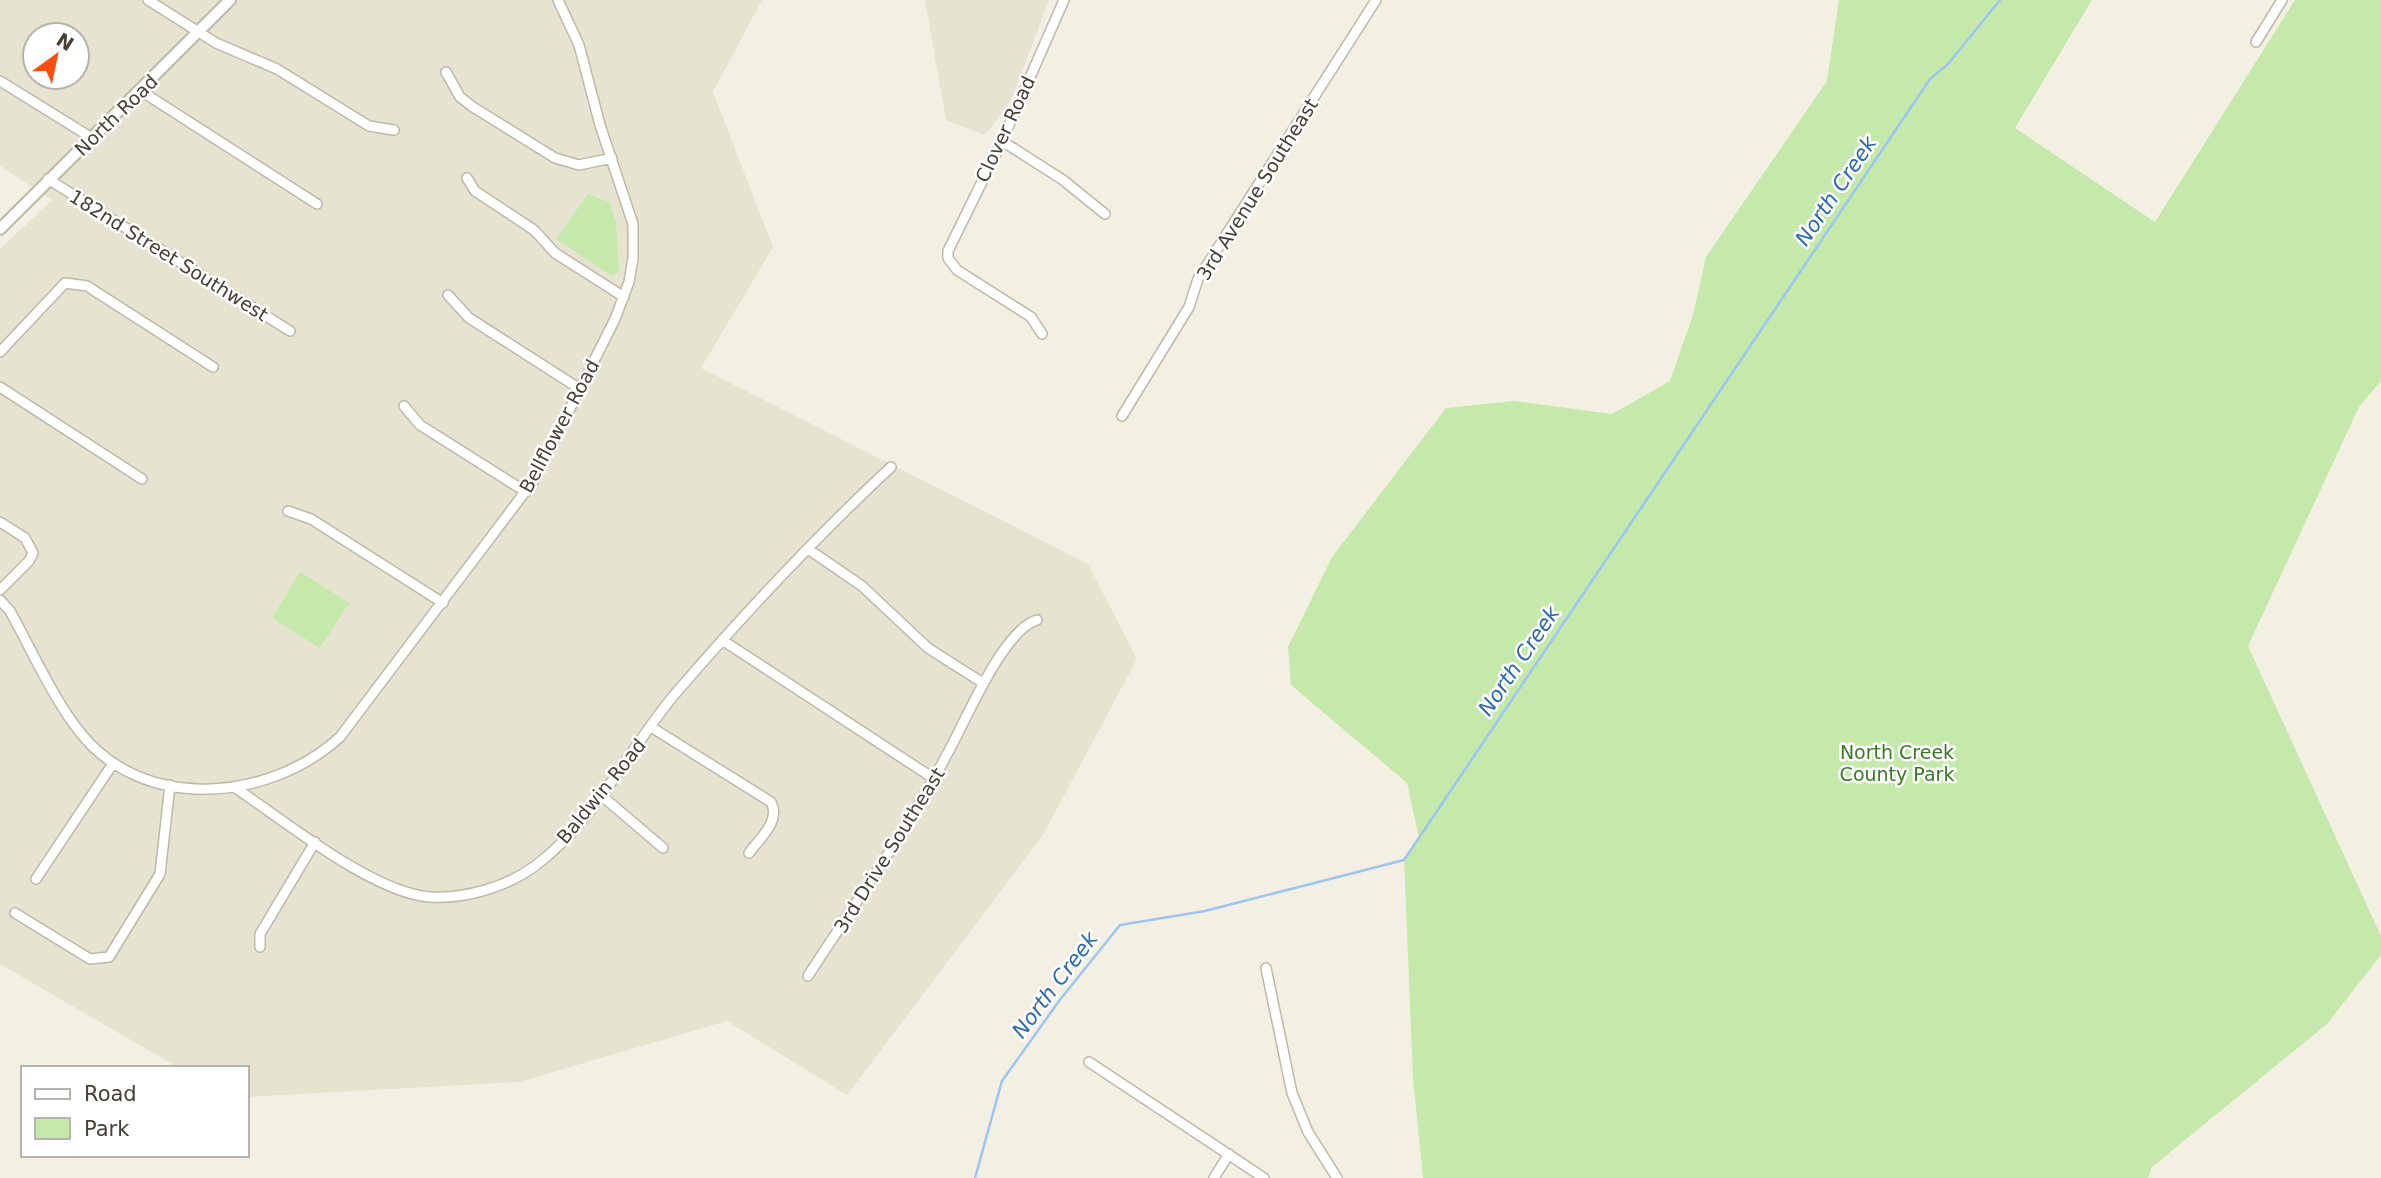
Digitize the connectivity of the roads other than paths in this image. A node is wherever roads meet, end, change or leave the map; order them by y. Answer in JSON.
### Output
{"nodes":[{"id":1,"x":148,"y":0,"type":"edge"},
{"id":2,"x":230,"y":0,"type":"edge"},
{"id":3,"x":558,"y":0,"type":"edge"},
{"id":4,"x":1065,"y":0,"type":"edge"},
{"id":5,"x":1376,"y":0,"type":"edge"},
{"id":6,"x":2282,"y":0,"type":"edge"},
{"id":7,"x":201,"y":33,"type":"junction"},
{"id":8,"x":2256,"y":42,"type":"dead end"},
{"id":9,"x":446,"y":72,"type":"dead end"},
{"id":10,"x":0,"y":81,"type":"edge"},
{"id":11,"x":141,"y":91,"type":"junction"},
{"id":12,"x":394,"y":130,"type":"dead end"},
{"id":13,"x":92,"y":138,"type":"junction"},
{"id":14,"x":1002,"y":141,"type":"junction"},
{"id":15,"x":612,"y":158,"type":"junction"},
{"id":16,"x":467,"y":178,"type":"dead end"},
{"id":17,"x":48,"y":179,"type":"junction"},
{"id":18,"x":317,"y":204,"type":"dead end"},
{"id":19,"x":1105,"y":214,"type":"dead end"},
{"id":20,"x":0,"y":229,"type":"edge"},
{"id":21,"x":448,"y":295,"type":"dead end"},
{"id":22,"x":624,"y":297,"type":"junction"},
{"id":23,"x":290,"y":331,"type":"dead end"},
{"id":24,"x":1042,"y":334,"type":"dead end"},
{"id":25,"x":0,"y":352,"type":"edge"},
{"id":26,"x":213,"y":367,"type":"dead end"},
{"id":27,"x":0,"y":387,"type":"edge"},
{"id":28,"x":580,"y":389,"type":"junction"},
{"id":29,"x":404,"y":405,"type":"dead end"},
{"id":30,"x":1122,"y":416,"type":"dead end"},
{"id":31,"x":891,"y":467,"type":"dead end"},
{"id":32,"x":142,"y":479,"type":"dead end"},
{"id":33,"x":526,"y":492,"type":"junction"},
{"id":34,"x":288,"y":511,"type":"dead end"},
{"id":35,"x":0,"y":522,"type":"edge"},
{"id":36,"x":808,"y":549,"type":"junction"},
{"id":37,"x":0,"y":590,"type":"edge"},
{"id":38,"x":0,"y":600,"type":"edge"},
{"id":39,"x":443,"y":603,"type":"junction"},
{"id":40,"x":1037,"y":620,"type":"dead end"},
{"id":41,"x":722,"y":640,"type":"junction"},
{"id":42,"x":983,"y":682,"type":"junction"},
{"id":43,"x":651,"y":727,"type":"junction"},
{"id":44,"x":112,"y":765,"type":"junction"},
{"id":45,"x":936,"y":780,"type":"junction"},
{"id":46,"x":170,"y":785,"type":"junction"},
{"id":47,"x":237,"y":789,"type":"junction"},
{"id":48,"x":602,"y":796,"type":"junction"},
{"id":49,"x":315,"y":842,"type":"junction"},
{"id":50,"x":663,"y":848,"type":"dead end"},
{"id":51,"x":749,"y":853,"type":"dead end"},
{"id":52,"x":36,"y":879,"type":"dead end"},
{"id":53,"x":15,"y":913,"type":"dead end"},
{"id":54,"x":260,"y":947,"type":"dead end"},
{"id":55,"x":1266,"y":968,"type":"dead end"},
{"id":56,"x":808,"y":976,"type":"dead end"},
{"id":57,"x":1089,"y":1062,"type":"dead end"},
{"id":58,"x":1229,"y":1154,"type":"junction"},
{"id":59,"x":1214,"y":1178,"type":"edge"},
{"id":60,"x":1264,"y":1178,"type":"edge"},
{"id":61,"x":1337,"y":1178,"type":"edge"}],
"edges":[{"from":1,"to":7,"type":"street"},
{"from":2,"to":7,"type":"street","name":"North Road"},
{"from":3,"to":15,"type":"street","name":"Bellflower Road"},
{"from":4,"to":14,"type":"street","name":"Clover Road"},
{"from":5,"to":30,"type":"street","name":"3rd Avenue Southeast"},
{"from":6,"to":8,"type":"street"},
{"from":7,"to":11,"type":"street","name":"North Road"},
{"from":7,"to":12,"type":"street"},
{"from":9,"to":15,"type":"street"},
{"from":10,"to":13,"type":"street"},
{"from":11,"to":13,"type":"street","name":"North Road"},
{"from":11,"to":18,"type":"street"},
{"from":13,"to":17,"type":"street","name":"North Road"},
{"from":14,"to":19,"type":"street"},
{"from":14,"to":24,"type":"street","name":"Clover Road"},
{"from":15,"to":22,"type":"street","name":"Bellflower Road"},
{"from":16,"to":22,"type":"street"},
{"from":17,"to":20,"type":"street","name":"North Road"},
{"from":17,"to":23,"type":"street","name":"182nd Street Southwest"},
{"from":21,"to":28,"type":"street"},
{"from":22,"to":28,"type":"street","name":"Bellflower Road"},
{"from":25,"to":26,"type":"street"},
{"from":27,"to":32,"type":"street"},
{"from":28,"to":33,"type":"street","name":"Bellflower Road"},
{"from":29,"to":33,"type":"street"},
{"from":31,"to":36,"type":"street","name":"Baldwin Road"},
{"from":33,"to":39,"type":"street","name":"Bellflower Road"},
{"from":34,"to":39,"type":"street"},
{"from":35,"to":37,"type":"street"},
{"from":36,"to":41,"type":"street","name":"Baldwin Road"},
{"from":36,"to":42,"type":"street"},
{"from":38,"to":44,"type":"street"},
{"from":39,"to":47,"type":"street","name":"Bellflower Road"},
{"from":40,"to":42,"type":"street","name":"3rd Drive Southeast"},
{"from":41,"to":43,"type":"street","name":"Baldwin Road"},
{"from":41,"to":45,"type":"street"},
{"from":42,"to":45,"type":"street","name":"3rd Drive Southeast"},
{"from":43,"to":48,"type":"street","name":"Baldwin Road"},
{"from":43,"to":51,"type":"street"},
{"from":44,"to":46,"type":"street"},
{"from":44,"to":52,"type":"street"},
{"from":45,"to":56,"type":"street","name":"3rd Drive Southeast"},
{"from":46,"to":47,"type":"street"},
{"from":46,"to":53,"type":"street"},
{"from":47,"to":49,"type":"street","name":"Baldwin Road"},
{"from":48,"to":49,"type":"street","name":"Baldwin Road"},
{"from":48,"to":50,"type":"street"},
{"from":49,"to":54,"type":"street"},
{"from":55,"to":61,"type":"street"},
{"from":57,"to":58,"type":"street"},
{"from":58,"to":59,"type":"street"},
{"from":58,"to":60,"type":"street"}]}
